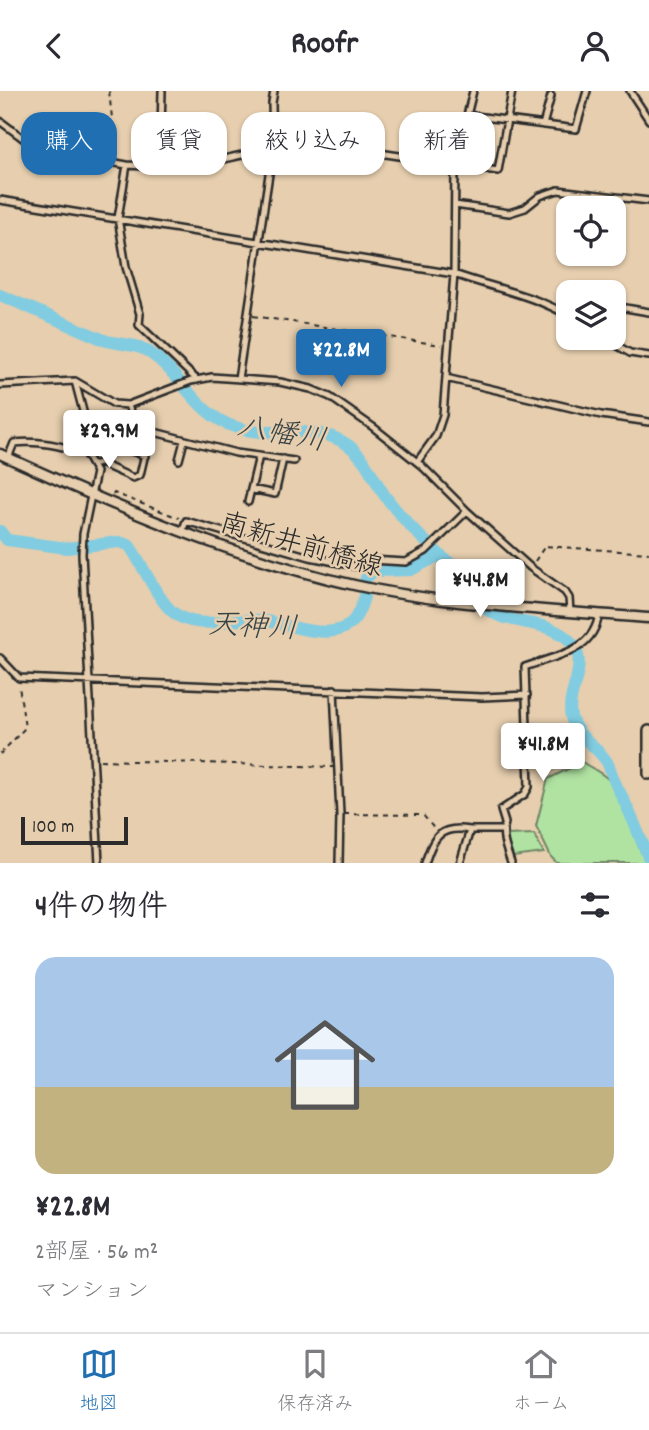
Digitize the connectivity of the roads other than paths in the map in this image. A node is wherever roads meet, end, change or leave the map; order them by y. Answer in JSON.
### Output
{"nodes":[{"id":1,"x":162,"y":91,"type":"edge"},
{"id":2,"x":274,"y":91,"type":"edge"},
{"id":3,"x":474,"y":91,"type":"edge"},
{"id":4,"x":512,"y":91,"type":"edge"},
{"id":5,"x":587,"y":91,"type":"edge"},
{"id":6,"x":629,"y":91,"type":"edge"},
{"id":7,"x":551,"y":96,"type":"dead end"},
{"id":8,"x":161,"y":112,"type":"edge"},
{"id":9,"x":274,"y":112,"type":"edge"},
{"id":10,"x":469,"y":112,"type":"edge"},
{"id":11,"x":495,"y":118,"type":"edge"},
{"id":12,"x":509,"y":120,"type":"junction"},
{"id":13,"x":649,"y":120,"type":"edge"},
{"id":14,"x":0,"y":121,"type":"edge"},
{"id":15,"x":543,"y":125,"type":"junction"},
{"id":16,"x":127,"y":165,"type":"junction"},
{"id":17,"x":131,"y":165,"type":"edge"},
{"id":18,"x":495,"y":171,"type":"edge"},
{"id":19,"x":269,"y":175,"type":"edge"},
{"id":20,"x":455,"y":175,"type":"edge"},
{"id":21,"x":0,"y":200,"type":"edge"},
{"id":22,"x":649,"y":201,"type":"edge"},
{"id":23,"x":454,"y":205,"type":"junction"},
{"id":24,"x":118,"y":219,"type":"junction"},
{"id":25,"x":259,"y":241,"type":"junction"},
{"id":26,"x":454,"y":275,"type":"junction"},
{"id":27,"x":626,"y":308,"type":"edge"},
{"id":28,"x":556,"y":309,"type":"edge"},
{"id":29,"x":649,"y":312,"type":"edge"},
{"id":30,"x":625,"y":350,"type":"edge"},
{"id":31,"x":649,"y":356,"type":"edge"},
{"id":32,"x":446,"y":378,"type":"junction"},
{"id":33,"x":237,"y":379,"type":"junction"},
{"id":34,"x":75,"y":381,"type":"junction"},
{"id":35,"x":194,"y":381,"type":"junction"},
{"id":36,"x":0,"y":385,"type":"edge"},
{"id":37,"x":128,"y":405,"type":"junction"},
{"id":38,"x":649,"y":422,"type":"edge"},
{"id":39,"x":150,"y":432,"type":"junction"},
{"id":40,"x":89,"y":434,"type":"junction"},
{"id":41,"x":184,"y":440,"type":"junction"},
{"id":42,"x":85,"y":453,"type":"junction"},
{"id":43,"x":4,"y":456,"type":"edge"},
{"id":44,"x":145,"y":456,"type":"junction"},
{"id":45,"x":259,"y":456,"type":"junction"},
{"id":46,"x":283,"y":459,"type":"junction"},
{"id":47,"x":179,"y":460,"type":"dead end"},
{"id":48,"x":294,"y":461,"type":"dead end"},
{"id":49,"x":417,"y":462,"type":"junction"},
{"id":50,"x":92,"y":465,"type":"junction"},
{"id":51,"x":251,"y":489,"type":"junction"},
{"id":52,"x":92,"y":494,"type":"junction"},
{"id":53,"x":248,"y":502,"type":"dead end"},
{"id":54,"x":467,"y":511,"type":"junction"},
{"id":55,"x":181,"y":532,"type":"junction"},
{"id":56,"x":310,"y":557,"type":"junction"},
{"id":57,"x":356,"y":567,"type":"junction"},
{"id":58,"x":305,"y":573,"type":"junction"},
{"id":59,"x":353,"y":585,"type":"junction"},
{"id":60,"x":570,"y":612,"type":"junction"},
{"id":61,"x":598,"y":614,"type":"junction"},
{"id":62,"x":649,"y":618,"type":"edge"},
{"id":63,"x":0,"y":658,"type":"edge"},
{"id":64,"x":89,"y":680,"type":"junction"},
{"id":65,"x":334,"y":689,"type":"junction"},
{"id":66,"x":527,"y":695,"type":"junction"},
{"id":67,"x":649,"y":731,"type":"edge"},
{"id":68,"x":649,"y":773,"type":"edge"},
{"id":69,"x":470,"y":830,"type":"junction"},
{"id":70,"x":502,"y":830,"type":"junction"},
{"id":71,"x":99,"y":863,"type":"edge"},
{"id":72,"x":339,"y":863,"type":"edge"},
{"id":73,"x":425,"y":863,"type":"edge"},
{"id":74,"x":460,"y":863,"type":"edge"},
{"id":75,"x":511,"y":863,"type":"edge"}],
"edges":[{"from":1,"to":8,"type":"street"},
{"from":2,"to":9,"type":"street"},
{"from":3,"to":10,"type":"street"},
{"from":4,"to":12,"type":"street"},
{"from":5,"to":15,"type":"street"},
{"from":6,"to":13,"type":"street"},
{"from":7,"to":15,"type":"street"},
{"from":11,"to":12,"type":"street"},
{"from":12,"to":15,"type":"street"},
{"from":12,"to":18,"type":"street"},
{"from":14,"to":16,"type":"street"},
{"from":16,"to":17,"type":"street"},
{"from":16,"to":24,"type":"street"},
{"from":19,"to":25,"type":"street"},
{"from":20,"to":23,"type":"street"},
{"from":21,"to":24,"type":"street"},
{"from":22,"to":23,"type":"street"},
{"from":23,"to":26,"type":"street"},
{"from":24,"to":25,"type":"street"},
{"from":24,"to":35,"type":"street"},
{"from":25,"to":26,"type":"street"},
{"from":25,"to":33,"type":"street"},
{"from":26,"to":28,"type":"street"},
{"from":26,"to":32,"type":"street"},
{"from":27,"to":29,"type":"street"},
{"from":30,"to":31,"type":"street"},
{"from":32,"to":38,"type":"street"},
{"from":32,"to":49,"type":"street"},
{"from":33,"to":35,"type":"street"},
{"from":33,"to":49,"type":"street"},
{"from":34,"to":36,"type":"street"},
{"from":34,"to":37,"type":"street"},
{"from":34,"to":40,"type":"street"},
{"from":35,"to":37,"type":"street"},
{"from":37,"to":39,"type":"street"},
{"from":39,"to":41,"type":"street"},
{"from":39,"to":44,"type":"street"},
{"from":40,"to":42,"type":"street"},
{"from":40,"to":44,"type":"street"},
{"from":41,"to":45,"type":"street"},
{"from":41,"to":47,"type":"street"},
{"from":42,"to":43,"type":"street"},
{"from":42,"to":50,"type":"street"},
{"from":43,"to":52,"type":"main road","name":"南新井前橋線"},
{"from":44,"to":50,"type":"street"},
{"from":45,"to":46,"type":"street"},
{"from":45,"to":51,"type":"street"},
{"from":46,"to":48,"type":"street"},
{"from":46,"to":51,"type":"street"},
{"from":49,"to":54,"type":"street"},
{"from":50,"to":52,"type":"street"},
{"from":51,"to":53,"type":"street"},
{"from":52,"to":55,"type":"main road","name":"南新井前橋線"},
{"from":52,"to":64,"type":"street"},
{"from":54,"to":57,"type":"street"},
{"from":54,"to":60,"type":"street"},
{"from":55,"to":56,"type":"street"},
{"from":55,"to":58,"type":"main road","name":"南新井前橋線"},
{"from":56,"to":57,"type":"street"},
{"from":56,"to":58,"type":"street"},
{"from":57,"to":59,"type":"street"},
{"from":58,"to":59,"type":"main road","name":"南新井前橋線"},
{"from":59,"to":60,"type":"main road","name":"南新井前橋線"},
{"from":60,"to":61,"type":"main road","name":"南新井前橋線"},
{"from":61,"to":62,"type":"main road","name":"南新井前橋線"},
{"from":61,"to":66,"type":"street"},
{"from":63,"to":64,"type":"street"},
{"from":64,"to":65,"type":"street"},
{"from":64,"to":71,"type":"street"},
{"from":65,"to":66,"type":"street"},
{"from":65,"to":72,"type":"street"},
{"from":66,"to":70,"type":"street"},
{"from":67,"to":68,"type":"main road"},
{"from":69,"to":70,"type":"street"},
{"from":69,"to":73,"type":"street"},
{"from":69,"to":74,"type":"street"},
{"from":70,"to":75,"type":"street"}]}
